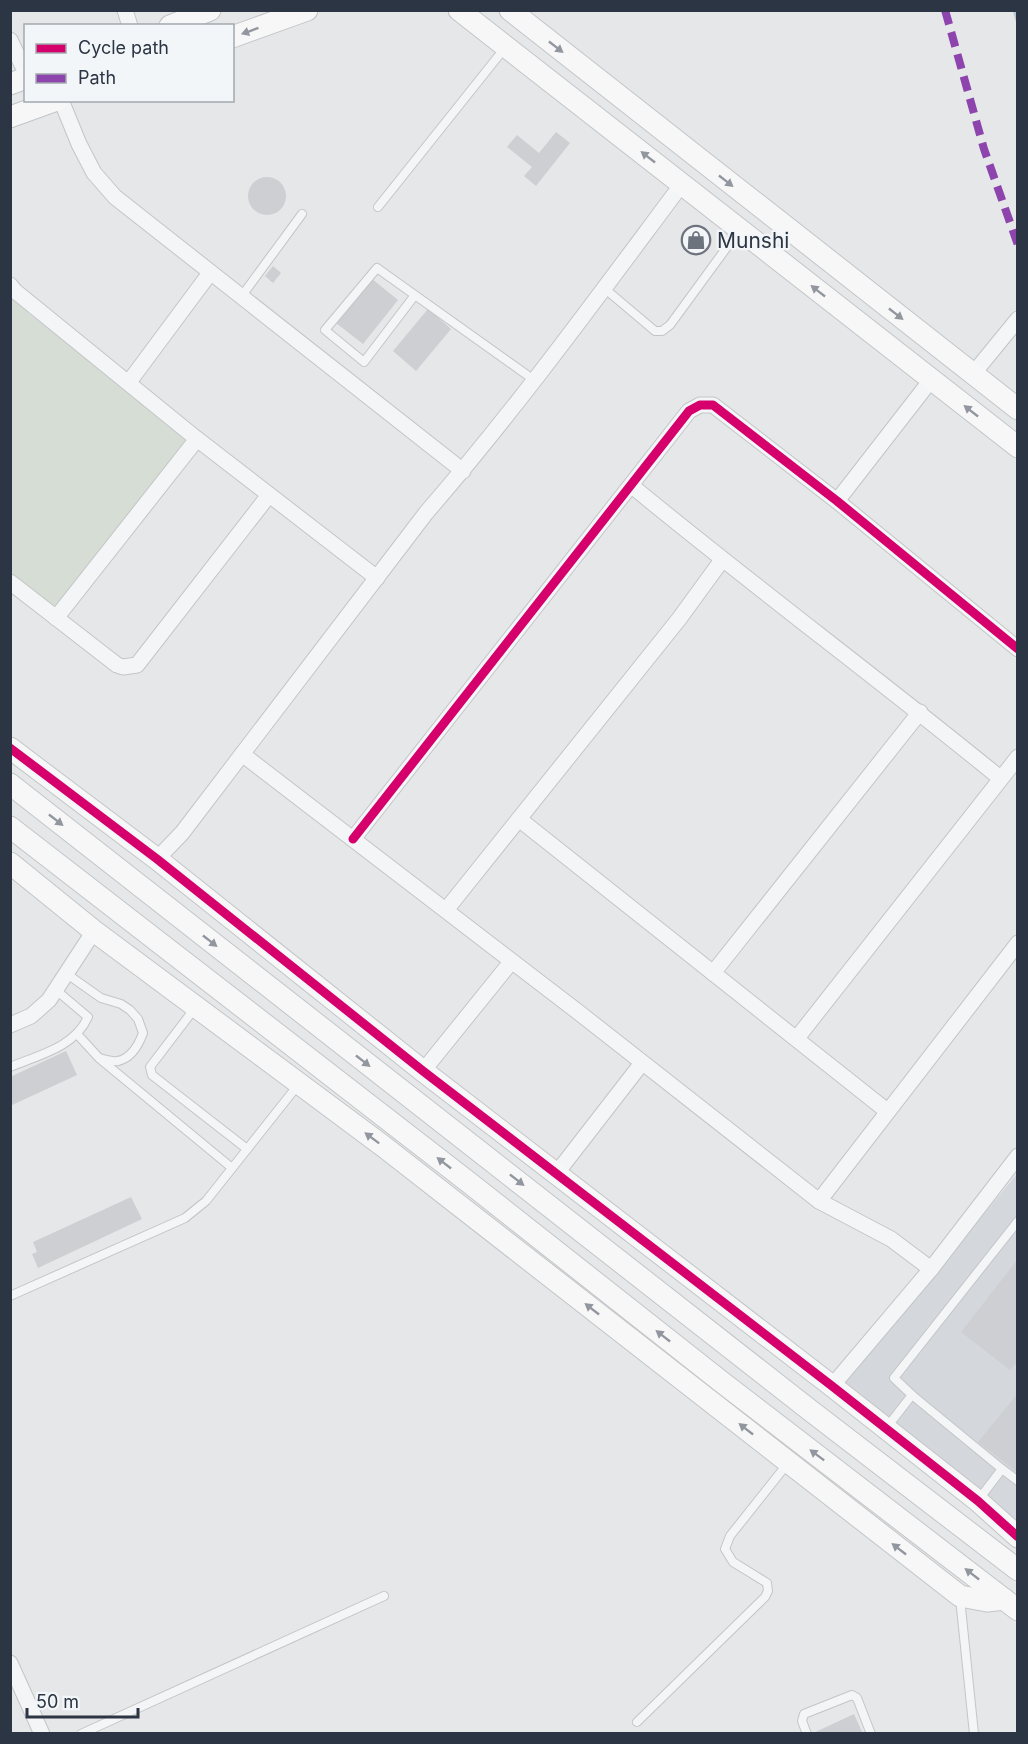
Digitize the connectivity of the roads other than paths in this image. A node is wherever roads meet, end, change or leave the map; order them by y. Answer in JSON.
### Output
{"nodes":[{"id":1,"x":210,"y":10,"type":"edge"},
{"id":2,"x":307,"y":10,"type":"edge"},
{"id":3,"x":459,"y":10,"type":"edge"},
{"id":4,"x":510,"y":10,"type":"edge"},
{"id":5,"x":175,"y":24,"type":"edge"},
{"id":6,"x":234,"y":36,"type":"edge"},
{"id":7,"x":10,"y":40,"type":"edge"},
{"id":8,"x":506,"y":46,"type":"junction"},
{"id":9,"x":24,"y":69,"type":"edge"},
{"id":10,"x":53,"y":102,"type":"edge"},
{"id":11,"x":60,"y":102,"type":"edge"},
{"id":12,"x":10,"y":117,"type":"edge"},
{"id":13,"x":682,"y":184,"type":"junction"},
{"id":14,"x":378,"y":207,"type":"dead end"},
{"id":15,"x":302,"y":214,"type":"dead end"},
{"id":16,"x":740,"y":229,"type":"junction"},
{"id":17,"x":210,"y":273,"type":"junction"},
{"id":18,"x":10,"y":285,"type":"edge"},
{"id":19,"x":604,"y":288,"type":"junction"},
{"id":20,"x":415,"y":295,"type":"junction"},
{"id":21,"x":241,"y":297,"type":"junction"},
{"id":22,"x":1017,"y":319,"type":"edge"},
{"id":23,"x":973,"y":374,"type":"junction"},
{"id":24,"x":534,"y":380,"type":"junction"},
{"id":25,"x":931,"y":380,"type":"junction"},
{"id":26,"x":129,"y":382,"type":"junction"},
{"id":27,"x":1017,"y":409,"type":"edge"},
{"id":28,"x":1017,"y":416,"type":"edge"},
{"id":29,"x":197,"y":439,"type":"junction"},
{"id":30,"x":1010,"y":441,"type":"edge"},
{"id":31,"x":463,"y":471,"type":"junction"},
{"id":32,"x":632,"y":486,"type":"junction"},
{"id":33,"x":269,"y":495,"type":"junction"},
{"id":34,"x":837,"y":501,"type":"junction"},
{"id":35,"x":722,"y":560,"type":"junction"},
{"id":36,"x":376,"y":578,"type":"junction"},
{"id":37,"x":10,"y":582,"type":"edge"},
{"id":38,"x":56,"y":618,"type":"junction"},
{"id":39,"x":1017,"y":649,"type":"edge"},
{"id":40,"x":920,"y":712,"type":"junction"},
{"id":41,"x":10,"y":748,"type":"edge"},
{"id":42,"x":242,"y":753,"type":"junction"},
{"id":43,"x":1017,"y":757,"type":"edge"},
{"id":44,"x":1000,"y":778,"type":"junction"},
{"id":45,"x":10,"y":783,"type":"edge"},
{"id":46,"x":519,"y":819,"type":"junction"},
{"id":47,"x":10,"y":827,"type":"edge"},
{"id":48,"x":353,"y":839,"type":"junction"},
{"id":49,"x":157,"y":859,"type":"junction"},
{"id":50,"x":10,"y":863,"type":"edge"},
{"id":51,"x":446,"y":910,"type":"junction"},
{"id":52,"x":94,"y":932,"type":"junction"},
{"id":53,"x":1017,"y":943,"type":"edge"},
{"id":54,"x":511,"y":962,"type":"junction"},
{"id":55,"x":713,"y":973,"type":"junction"},
{"id":56,"x":67,"y":974,"type":"junction"},
{"id":57,"x":56,"y":990,"type":"junction"},
{"id":58,"x":196,"y":1007,"type":"junction"},
{"id":59,"x":10,"y":1025,"type":"edge"},
{"id":60,"x":76,"y":1034,"type":"junction"},
{"id":61,"x":797,"y":1038,"type":"junction"},
{"id":62,"x":99,"y":1059,"type":"junction"},
{"id":63,"x":642,"y":1063,"type":"junction"},
{"id":64,"x":10,"y":1067,"type":"edge"},
{"id":65,"x":423,"y":1071,"type":"junction"},
{"id":66,"x":299,"y":1083,"type":"junction"},
{"id":67,"x":887,"y":1111,"type":"junction"},
{"id":68,"x":248,"y":1149,"type":"junction"},
{"id":69,"x":1017,"y":1156,"type":"edge"},
{"id":70,"x":232,"y":1168,"type":"junction"},
{"id":71,"x":556,"y":1174,"type":"junction"},
{"id":72,"x":819,"y":1201,"type":"junction"},
{"id":73,"x":1017,"y":1221,"type":"edge"},
{"id":74,"x":931,"y":1269,"type":"junction"},
{"id":75,"x":10,"y":1296,"type":"edge"},
{"id":76,"x":832,"y":1386,"type":"junction"},
{"id":77,"x":912,"y":1395,"type":"junction"},
{"id":78,"x":886,"y":1429,"type":"junction"},
{"id":79,"x":789,"y":1462,"type":"junction"},
{"id":80,"x":1002,"y":1469,"type":"junction"},
{"id":81,"x":1017,"y":1481,"type":"edge"},
{"id":82,"x":978,"y":1501,"type":"junction"},
{"id":83,"x":1017,"y":1537,"type":"edge"},
{"id":84,"x":1017,"y":1570,"type":"edge"},
{"id":85,"x":384,"y":1596,"type":"dead end"},
{"id":86,"x":960,"y":1596,"type":"junction"},
{"id":87,"x":1011,"y":1604,"type":"edge"},
{"id":88,"x":10,"y":1663,"type":"edge"},
{"id":89,"x":638,"y":1722,"type":"dead end"},
{"id":90,"x":42,"y":1734,"type":"edge"},
{"id":91,"x":81,"y":1734,"type":"edge"},
{"id":92,"x":807,"y":1734,"type":"edge"},
{"id":93,"x":871,"y":1734,"type":"edge"},
{"id":94,"x":974,"y":1734,"type":"edge"}],
"edges":[{"from":1,"to":5,"type":"street"},
{"from":2,"to":6,"type":"street","one_way":true},
{"from":3,"to":8,"type":"street"},
{"from":4,"to":23,"type":"street","one_way":true},
{"from":7,"to":9,"type":"street"},
{"from":13,"to":8,"type":"street","one_way":true},
{"from":8,"to":14,"type":"lane"},
{"from":10,"to":12,"type":"street"},
{"from":11,"to":17,"type":"street"},
{"from":13,"to":16,"type":"street"},
{"from":13,"to":19,"type":"street"},
{"from":15,"to":21,"type":"lane"},
{"from":16,"to":19,"type":"lane"},
{"from":25,"to":16,"type":"street","one_way":true},
{"from":17,"to":21,"type":"street"},
{"from":17,"to":26,"type":"street"},
{"from":18,"to":26,"type":"street"},
{"from":19,"to":24,"type":"street"},
{"from":20,"to":20,"type":"lane"},
{"from":20,"to":24,"type":"lane"},
{"from":21,"to":31,"type":"street"},
{"from":22,"to":23,"type":"street"},
{"from":23,"to":27,"type":"street"},
{"from":24,"to":31,"type":"street"},
{"from":30,"to":25,"type":"street","one_way":true},
{"from":25,"to":34,"type":"street"},
{"from":26,"to":29,"type":"street"},
{"from":28,"to":30,"type":"street"},
{"from":29,"to":33,"type":"street"},
{"from":29,"to":38,"type":"street"},
{"from":31,"to":36,"type":"street"},
{"from":32,"to":34,"type":"street"},
{"from":32,"to":35,"type":"street"},
{"from":32,"to":48,"type":"street"},
{"from":33,"to":36,"type":"street"},
{"from":33,"to":38,"type":"street"},
{"from":34,"to":39,"type":"street"},
{"from":35,"to":40,"type":"street"},
{"from":35,"to":46,"type":"street"},
{"from":36,"to":42,"type":"street"},
{"from":37,"to":38,"type":"street"},
{"from":40,"to":44,"type":"street"},
{"from":40,"to":55,"type":"street"},
{"from":41,"to":49,"type":"street"},
{"from":42,"to":48,"type":"street"},
{"from":42,"to":49,"type":"street"},
{"from":43,"to":44,"type":"street"},
{"from":44,"to":61,"type":"street"},
{"from":45,"to":84,"type":"street","one_way":true},
{"from":46,"to":51,"type":"street"},
{"from":46,"to":55,"type":"street"},
{"from":87,"to":47,"type":"street","one_way":true},
{"from":48,"to":51,"type":"street"},
{"from":49,"to":65,"type":"street"},
{"from":50,"to":52,"type":"street"},
{"from":51,"to":54,"type":"street"},
{"from":52,"to":56,"type":"street"},
{"from":52,"to":58,"type":"street"},
{"from":53,"to":67,"type":"street"},
{"from":54,"to":63,"type":"street"},
{"from":54,"to":65,"type":"street"},
{"from":55,"to":61,"type":"street"},
{"from":56,"to":57,"type":"street"},
{"from":56,"to":62,"type":"lane"},
{"from":57,"to":59,"type":"street"},
{"from":57,"to":60,"type":"lane"},
{"from":58,"to":66,"type":"street"},
{"from":58,"to":68,"type":"lane"},
{"from":60,"to":62,"type":"lane"},
{"from":60,"to":64,"type":"lane"},
{"from":61,"to":67,"type":"street"},
{"from":62,"to":70,"type":"lane"},
{"from":63,"to":71,"type":"street"},
{"from":63,"to":72,"type":"street"},
{"from":65,"to":71,"type":"street"},
{"from":66,"to":68,"type":"lane"},
{"from":79,"to":66,"type":"street","one_way":true},
{"from":67,"to":72,"type":"street"},
{"from":68,"to":70,"type":"lane"},
{"from":69,"to":74,"type":"street"},
{"from":70,"to":75,"type":"lane"},
{"from":71,"to":76,"type":"street"},
{"from":72,"to":74,"type":"street"},
{"from":73,"to":77,"type":"lane"},
{"from":74,"to":76,"type":"street"},
{"from":76,"to":78,"type":"street"},
{"from":77,"to":78,"type":"lane"},
{"from":77,"to":80,"type":"lane"},
{"from":78,"to":82,"type":"street"},
{"from":86,"to":79,"type":"street","one_way":true},
{"from":79,"to":89,"type":"lane"},
{"from":80,"to":81,"type":"lane"},
{"from":80,"to":82,"type":"lane"},
{"from":82,"to":83,"type":"street"},
{"from":85,"to":91,"type":"lane"},
{"from":86,"to":87,"type":"street"},
{"from":86,"to":94,"type":"lane"},
{"from":88,"to":90,"type":"street"},
{"from":92,"to":93,"type":"lane"}]}
